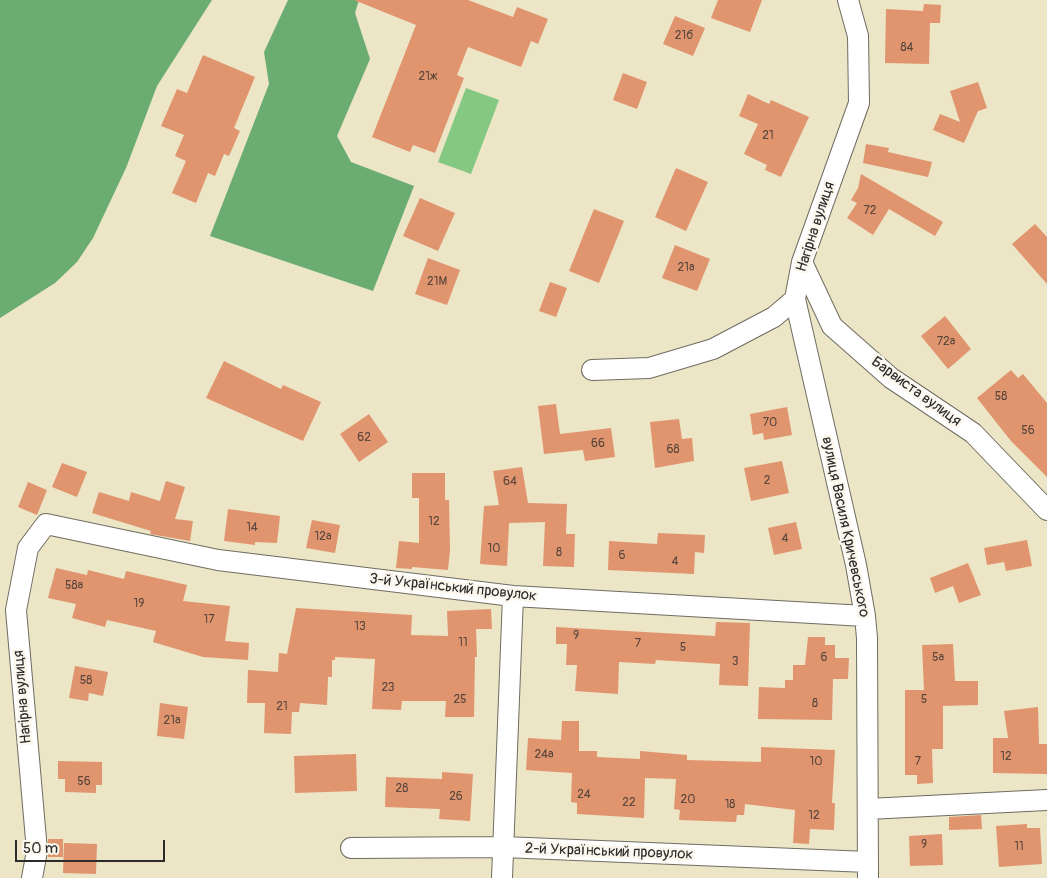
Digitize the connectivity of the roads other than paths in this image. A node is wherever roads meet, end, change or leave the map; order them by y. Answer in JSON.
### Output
{"nodes":[{"id":1,"x":848,"y":0,"type":"edge"},
{"id":2,"x":802,"y":262,"type":"junction"},
{"id":3,"x":795,"y":299,"type":"junction"},
{"id":4,"x":592,"y":370,"type":"dead end"},
{"id":5,"x":1047,"y":510,"type":"edge"},
{"id":6,"x":46,"y":524,"type":"joint"},
{"id":7,"x":513,"y":596,"type":"junction"},
{"id":8,"x":864,"y":616,"type":"junction"},
{"id":9,"x":1047,"y":800,"type":"edge"},
{"id":10,"x":868,"y":809,"type":"junction"},
{"id":11,"x":351,"y":848,"type":"dead end"},
{"id":12,"x":503,"y":848,"type":"junction"},
{"id":13,"x":868,"y":870,"type":"edge"},
{"id":14,"x":32,"y":878,"type":"edge"},
{"id":15,"x":502,"y":878,"type":"edge"}],
"edges":[{"from":1,"to":2,"type":"street","name":"Нагірна вулиця"},
{"from":2,"to":3,"type":"street","name":"Нагірна вулиця"},
{"from":2,"to":5,"type":"street","name":"Барвиста вулиця"},
{"from":3,"to":4,"type":"street"},
{"from":3,"to":8,"type":"street","name":"вулиця Василя Кричевського"},
{"from":6,"to":7,"type":"street","name":"3-й Український провулок"},
{"from":6,"to":14,"type":"street","name":"Нагірна вулиця"},
{"from":7,"to":8,"type":"street","name":"3-й Український провулок"},
{"from":7,"to":12,"type":"street"},
{"from":8,"to":10,"type":"street","name":"вулиця Василя Кричевського"},
{"from":9,"to":10,"type":"street"},
{"from":10,"to":13,"type":"street","name":"вулиця Василя Кричевського"},
{"from":11,"to":12,"type":"street","name":"2-й Український провулок"},
{"from":12,"to":13,"type":"street","name":"2-й Український провулок"},
{"from":12,"to":15,"type":"street"}]}
